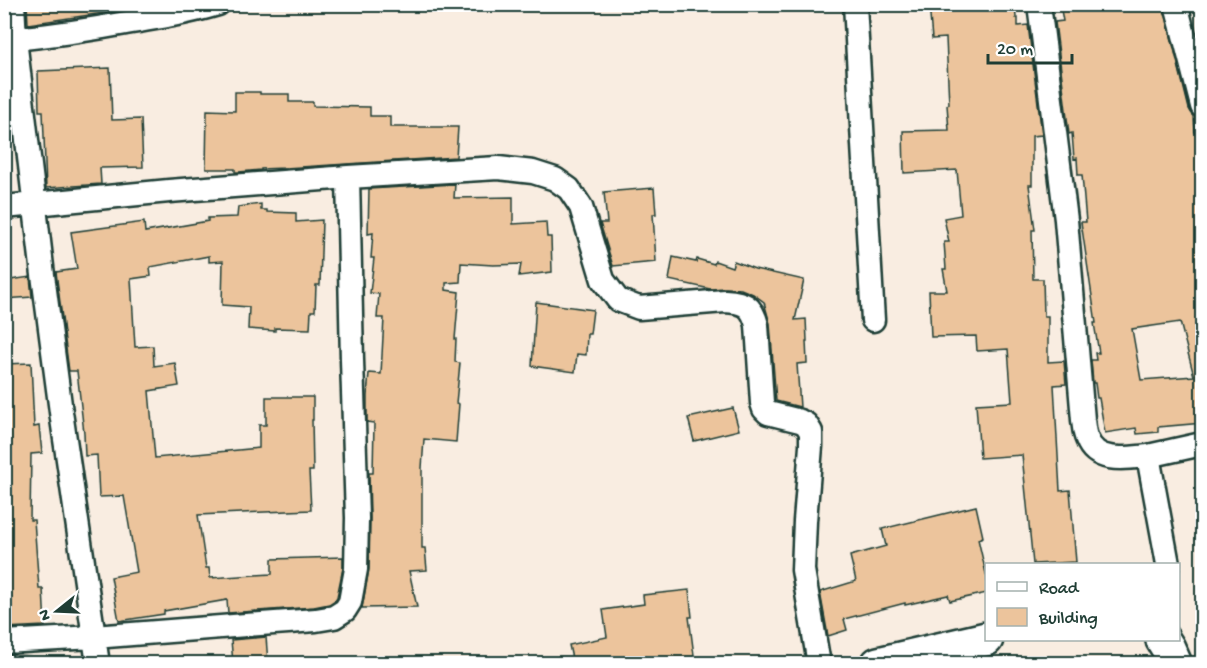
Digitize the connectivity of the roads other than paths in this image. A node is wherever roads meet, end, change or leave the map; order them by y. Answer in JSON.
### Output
{"nodes":[{"id":1,"x":13,"y":4,"type":"edge"},
{"id":2,"x":218,"y":4,"type":"edge"},
{"id":3,"x":855,"y":4,"type":"edge"},
{"id":4,"x":1040,"y":4,"type":"edge"},
{"id":5,"x":1176,"y":4,"type":"edge"},
{"id":6,"x":15,"y":39,"type":"junction"},
{"id":7,"x":1203,"y":106,"type":"edge"},
{"id":8,"x":348,"y":177,"type":"junction"},
{"id":9,"x":34,"y":205,"type":"junction"},
{"id":10,"x":4,"y":207,"type":"edge"},
{"id":11,"x":873,"y":320,"type":"dead end"},
{"id":12,"x":1203,"y":444,"type":"edge"},
{"id":13,"x":1148,"y":456,"type":"junction"},
{"id":14,"x":1168,"y":563,"type":"edge"},
{"id":15,"x":94,"y":637,"type":"junction"},
{"id":16,"x":985,"y":639,"type":"edge"},
{"id":17,"x":1163,"y":641,"type":"edge"},
{"id":18,"x":4,"y":642,"type":"edge"},
{"id":19,"x":98,"y":663,"type":"edge"},
{"id":20,"x":819,"y":663,"type":"edge"},
{"id":21,"x":878,"y":663,"type":"edge"},
{"id":22,"x":1175,"y":663,"type":"edge"}],
"edges":[{"from":1,"to":6,"type":"street"},
{"from":2,"to":6,"type":"street"},
{"from":3,"to":11,"type":"street"},
{"from":4,"to":13,"type":"street"},
{"from":5,"to":7,"type":"street"},
{"from":6,"to":9,"type":"street"},
{"from":8,"to":9,"type":"street"},
{"from":8,"to":15,"type":"street"},
{"from":8,"to":20,"type":"street"},
{"from":9,"to":10,"type":"street"},
{"from":9,"to":15,"type":"street"},
{"from":12,"to":13,"type":"street"},
{"from":13,"to":14,"type":"street"},
{"from":15,"to":18,"type":"street"},
{"from":15,"to":19,"type":"street"},
{"from":16,"to":21,"type":"highway"},
{"from":17,"to":22,"type":"highway"}]}
